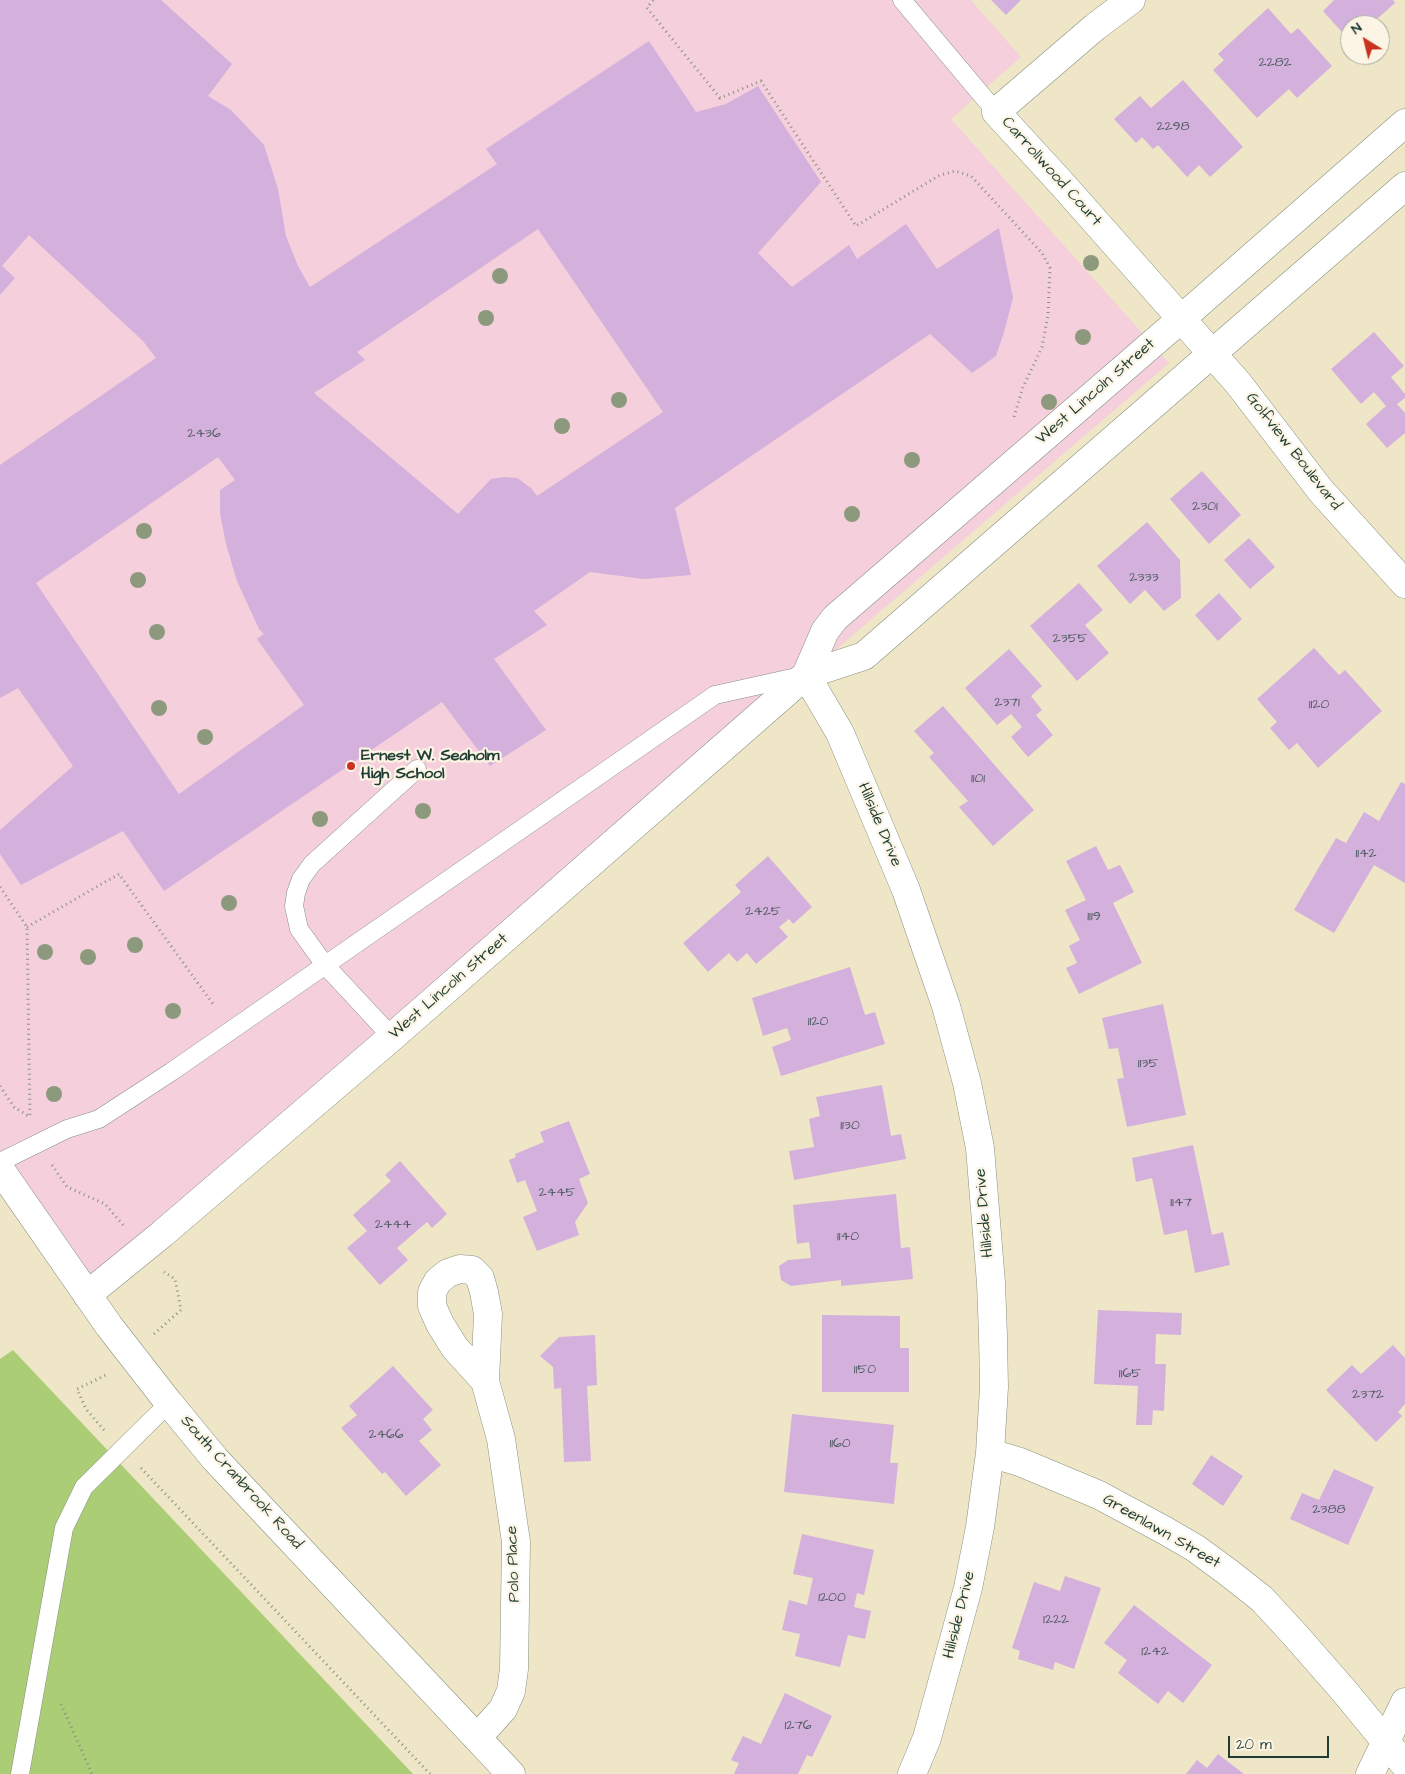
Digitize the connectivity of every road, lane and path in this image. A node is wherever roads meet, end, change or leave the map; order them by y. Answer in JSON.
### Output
{"nodes":[{"id":1,"x":653,"y":0,"type":"edge"},
{"id":2,"x":902,"y":0,"type":"edge"},
{"id":3,"x":1131,"y":0,"type":"edge"},
{"id":4,"x":996,"y":112,"type":"junction"},
{"id":5,"x":1405,"y":123,"type":"edge"},
{"id":6,"x":1405,"y":186,"type":"edge"},
{"id":7,"x":1181,"y":319,"type":"junction"},
{"id":8,"x":1212,"y":354,"type":"junction"},
{"id":9,"x":1014,"y":417,"type":"dead end"},
{"id":10,"x":1405,"y":584,"type":"edge"},
{"id":11,"x":806,"y":675,"type":"junction"},
{"id":12,"x":417,"y":769,"type":"dead end"},
{"id":13,"x":0,"y":887,"type":"edge"},
{"id":14,"x":27,"y":927,"type":"junction"},
{"id":15,"x":325,"y":965,"type":"junction"},
{"id":16,"x":214,"y":1004,"type":"dead end"},
{"id":17,"x":392,"y":1036,"type":"junction"},
{"id":18,"x":0,"y":1086,"type":"edge"},
{"id":19,"x":30,"y":1117,"type":"junction"},
{"id":20,"x":31,"y":1122,"type":"dead end"},
{"id":21,"x":48,"y":1159,"type":"dead end"},
{"id":22,"x":0,"y":1162,"type":"edge"},
{"id":23,"x":0,"y":1169,"type":"edge"},
{"id":24,"x":125,"y":1227,"type":"dead end"},
{"id":25,"x":165,"y":1273,"type":"dead end"},
{"id":26,"x":88,"y":1294,"type":"junction"},
{"id":27,"x":163,"y":1326,"type":"dead end"},
{"id":28,"x":485,"y":1381,"type":"dead end"},
{"id":29,"x":90,"y":1384,"type":"dead end"},
{"id":30,"x":169,"y":1403,"type":"junction"},
{"id":31,"x":101,"y":1427,"type":"dead end"},
{"id":32,"x":990,"y":1452,"type":"junction"},
{"id":33,"x":143,"y":1470,"type":"dead end"},
{"id":34,"x":36,"y":1683,"type":"junction"},
{"id":35,"x":1405,"y":1702,"type":"edge"},
{"id":36,"x":477,"y":1738,"type":"junction"},
{"id":37,"x":1386,"y":1742,"type":"junction"},
{"id":38,"x":1405,"y":1765,"type":"edge"},
{"id":39,"x":20,"y":1774,"type":"edge"},
{"id":40,"x":92,"y":1774,"type":"edge"},
{"id":41,"x":430,"y":1774,"type":"edge"},
{"id":42,"x":511,"y":1774,"type":"edge"},
{"id":43,"x":912,"y":1774,"type":"edge"},
{"id":44,"x":1370,"y":1774,"type":"edge"}],
"edges":[{"from":1,"to":9,"type":"path"},
{"from":2,"to":4,"type":"lane"},
{"from":3,"to":4,"type":"street","name":"Carrollwood Court"},
{"from":4,"to":7,"type":"street","name":"Carrollwood Court"},
{"from":5,"to":7,"type":"street","name":"West Lincoln Street"},
{"from":6,"to":8,"type":"street","name":"West Lincoln Street"},
{"from":7,"to":8,"type":"street","name":"Golfview Boulevard"},
{"from":7,"to":11,"type":"street","name":"West Lincoln Street"},
{"from":8,"to":10,"type":"street","name":"Golfview Boulevard"},
{"from":8,"to":11,"type":"street","name":"West Lincoln Street"},
{"from":11,"to":15,"type":"lane"},
{"from":11,"to":17,"type":"street","name":"West Lincoln Street"},
{"from":11,"to":32,"type":"street","name":"Hillside Drive"},
{"from":12,"to":15,"type":"lane"},
{"from":13,"to":14,"type":"path"},
{"from":14,"to":16,"type":"path"},
{"from":14,"to":19,"type":"path"},
{"from":15,"to":17,"type":"lane"},
{"from":15,"to":22,"type":"lane"},
{"from":17,"to":26,"type":"street","name":"West Lincoln Street"},
{"from":18,"to":19,"type":"path"},
{"from":19,"to":20,"type":"path"},
{"from":21,"to":24,"type":"path"},
{"from":23,"to":26,"type":"street","name":"South Cranbrook Road"},
{"from":25,"to":27,"type":"path"},
{"from":26,"to":30,"type":"street","name":"South Cranbrook Road"},
{"from":28,"to":36,"type":"street","name":"Polo Place"},
{"from":29,"to":31,"type":"path"},
{"from":30,"to":34,"type":"lane"},
{"from":30,"to":36,"type":"street","name":"South Cranbrook Road"},
{"from":32,"to":37,"type":"street","name":"Greenlawn Street"},
{"from":32,"to":43,"type":"street","name":"Hillside Drive"},
{"from":33,"to":41,"type":"path"},
{"from":34,"to":39,"type":"lane"},
{"from":34,"to":40,"type":"path"},
{"from":35,"to":37,"type":"street"},
{"from":36,"to":42,"type":"street","name":"South Cranbrook Road"},
{"from":37,"to":38,"type":"street","name":"Greenlawn Street"},
{"from":37,"to":44,"type":"street"}]}
